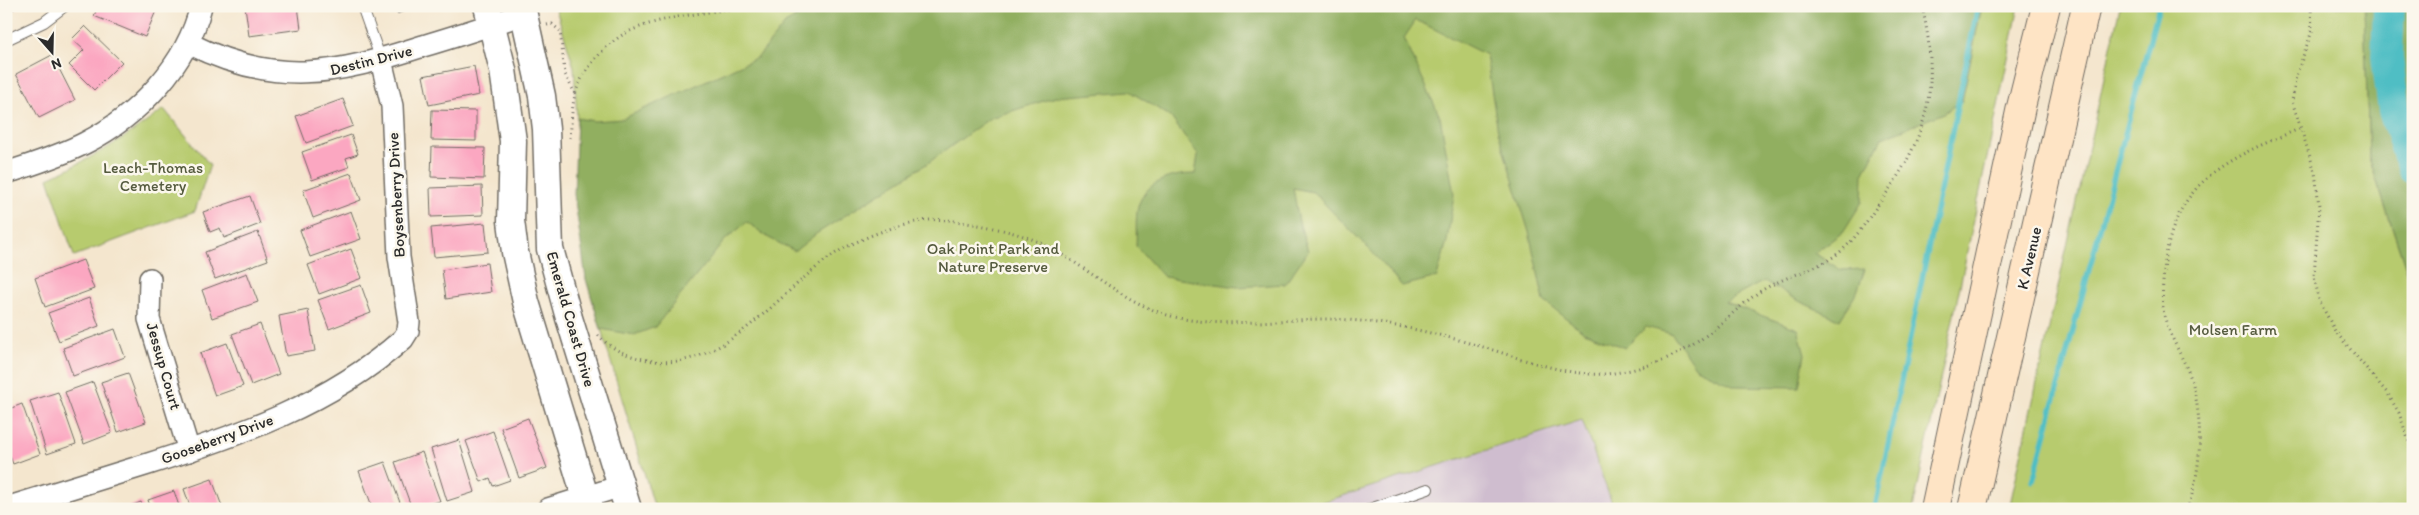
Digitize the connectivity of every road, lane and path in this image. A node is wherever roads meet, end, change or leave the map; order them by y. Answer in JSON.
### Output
{"nodes":[{"id":1,"x":65,"y":6,"type":"edge"},
{"id":2,"x":201,"y":6,"type":"edge"},
{"id":3,"x":362,"y":6,"type":"edge"},
{"id":4,"x":749,"y":6,"type":"edge"},
{"id":5,"x":1922,"y":6,"type":"edge"},
{"id":6,"x":2046,"y":6,"type":"edge"},
{"id":7,"x":2086,"y":6,"type":"edge"},
{"id":8,"x":2311,"y":6,"type":"edge"},
{"id":9,"x":523,"y":10,"type":"edge"},
{"id":10,"x":490,"y":15,"type":"edge"},
{"id":11,"x":6,"y":40,"type":"edge"},
{"id":12,"x":188,"y":43,"type":"junction"},
{"id":13,"x":380,"y":60,"type":"junction"},
{"id":14,"x":2300,"y":129,"type":"junction"},
{"id":15,"x":569,"y":140,"type":"dead end"},
{"id":16,"x":6,"y":173,"type":"edge"},
{"id":17,"x":150,"y":279,"type":"dead end"},
{"id":18,"x":408,"y":331,"type":"joint"},
{"id":19,"x":593,"y":331,"type":"dead end"},
{"id":20,"x":189,"y":451,"type":"junction"},
{"id":21,"x":2413,"y":453,"type":"edge"},
{"id":22,"x":1428,"y":489,"type":"dead end"},
{"id":23,"x":624,"y":497,"type":"edge"},
{"id":24,"x":587,"y":503,"type":"edge"},
{"id":25,"x":38,"y":504,"type":"edge"},
{"id":26,"x":6,"y":508,"type":"edge"},
{"id":27,"x":548,"y":509,"type":"edge"},
{"id":28,"x":1370,"y":509,"type":"edge"},
{"id":29,"x":1935,"y":509,"type":"edge"},
{"id":30,"x":1972,"y":509,"type":"edge"},
{"id":31,"x":2187,"y":509,"type":"edge"}],
"edges":[{"from":1,"to":11,"type":"lane"},
{"from":2,"to":12,"type":"street"},
{"from":3,"to":13,"type":"lane"},
{"from":4,"to":15,"type":"path"},
{"from":5,"to":19,"type":"path"},
{"from":6,"to":29,"type":"main road"},
{"from":7,"to":30,"type":"main road","name":"K Avenue"},
{"from":8,"to":14,"type":"path"},
{"from":9,"to":10,"type":"street","name":"Destin Drive"},
{"from":9,"to":23,"type":"street","name":"Emerald Coast Drive"},
{"from":10,"to":13,"type":"street","name":"Destin Drive"},
{"from":10,"to":24,"type":"street"},
{"from":12,"to":13,"type":"street","name":"Destin Drive"},
{"from":12,"to":16,"type":"street"},
{"from":13,"to":18,"type":"street","name":"Boysenberry Drive"},
{"from":14,"to":21,"type":"path"},
{"from":14,"to":31,"type":"path"},
{"from":17,"to":20,"type":"street","name":"Jessup Court"},
{"from":18,"to":20,"type":"street","name":"Gooseberry Drive"},
{"from":20,"to":25,"type":"street","name":"Gooseberry Drive"},
{"from":22,"to":28,"type":"lane"},
{"from":23,"to":24,"type":"street"},
{"from":24,"to":27,"type":"street"},
{"from":25,"to":26,"type":"street","name":"Gooseberry Drive"}]}
